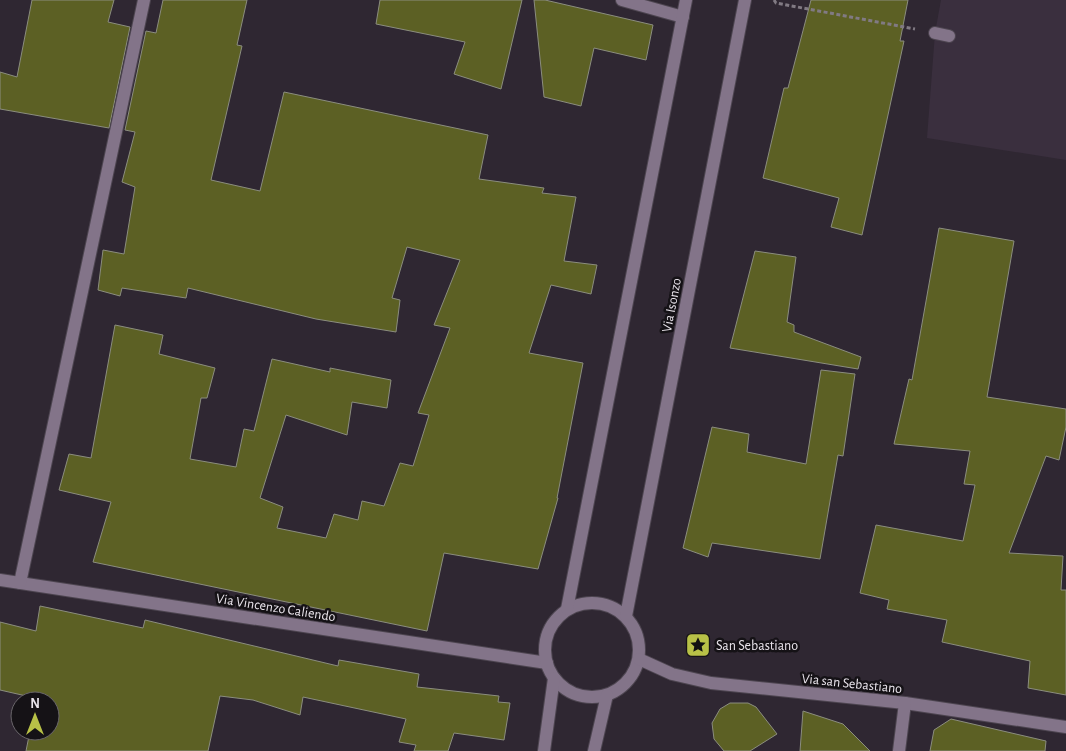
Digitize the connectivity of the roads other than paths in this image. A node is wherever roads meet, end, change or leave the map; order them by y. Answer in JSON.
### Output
{"nodes":[{"id":1,"x":144,"y":0,"type":"edge"},
{"id":2,"x":622,"y":0,"type":"edge"},
{"id":3,"x":686,"y":0,"type":"edge"},
{"id":4,"x":745,"y":0,"type":"edge"},
{"id":5,"x":683,"y":16,"type":"junction"},
{"id":6,"x":935,"y":33,"type":"dead end"},
{"id":7,"x":949,"y":36,"type":"dead end"},
{"id":8,"x":0,"y":580,"type":"edge"},
{"id":9,"x":20,"y":583,"type":"junction"},
{"id":10,"x":567,"y":609,"type":"junction"},
{"id":11,"x":626,"y":616,"type":"junction"},
{"id":12,"x":638,"y":659,"type":"junction"},
{"id":13,"x":547,"y":663,"type":"junction"},
{"id":14,"x":554,"y":678,"type":"junction"},
{"id":15,"x":607,"y":695,"type":"junction"},
{"id":16,"x":905,"y":703,"type":"junction"},
{"id":17,"x":1066,"y":727,"type":"edge"},
{"id":18,"x":544,"y":751,"type":"edge"},
{"id":19,"x":594,"y":751,"type":"edge"},
{"id":20,"x":899,"y":751,"type":"edge"}],
"edges":[{"from":1,"to":9,"type":"street"},
{"from":2,"to":5,"type":"street"},
{"from":3,"to":5,"type":"street"},
{"from":4,"to":11,"type":"street","name":"Via Isonzo"},
{"from":5,"to":10,"type":"street"},
{"from":6,"to":7,"type":"street"},
{"from":8,"to":9,"type":"street","name":"Via Vincenzo Caliendo"},
{"from":9,"to":13,"type":"street","name":"Via Vincenzo Caliendo"},
{"from":10,"to":11,"type":"street"},
{"from":10,"to":13,"type":"street"},
{"from":11,"to":12,"type":"street"},
{"from":12,"to":15,"type":"street"},
{"from":12,"to":16,"type":"street","name":"Via san Sebastiano"},
{"from":13,"to":14,"type":"street"},
{"from":14,"to":15,"type":"street"},
{"from":14,"to":18,"type":"street"},
{"from":15,"to":19,"type":"street"},
{"from":16,"to":17,"type":"street","name":"Via san Sebastiano"},
{"from":16,"to":20,"type":"street"}]}
